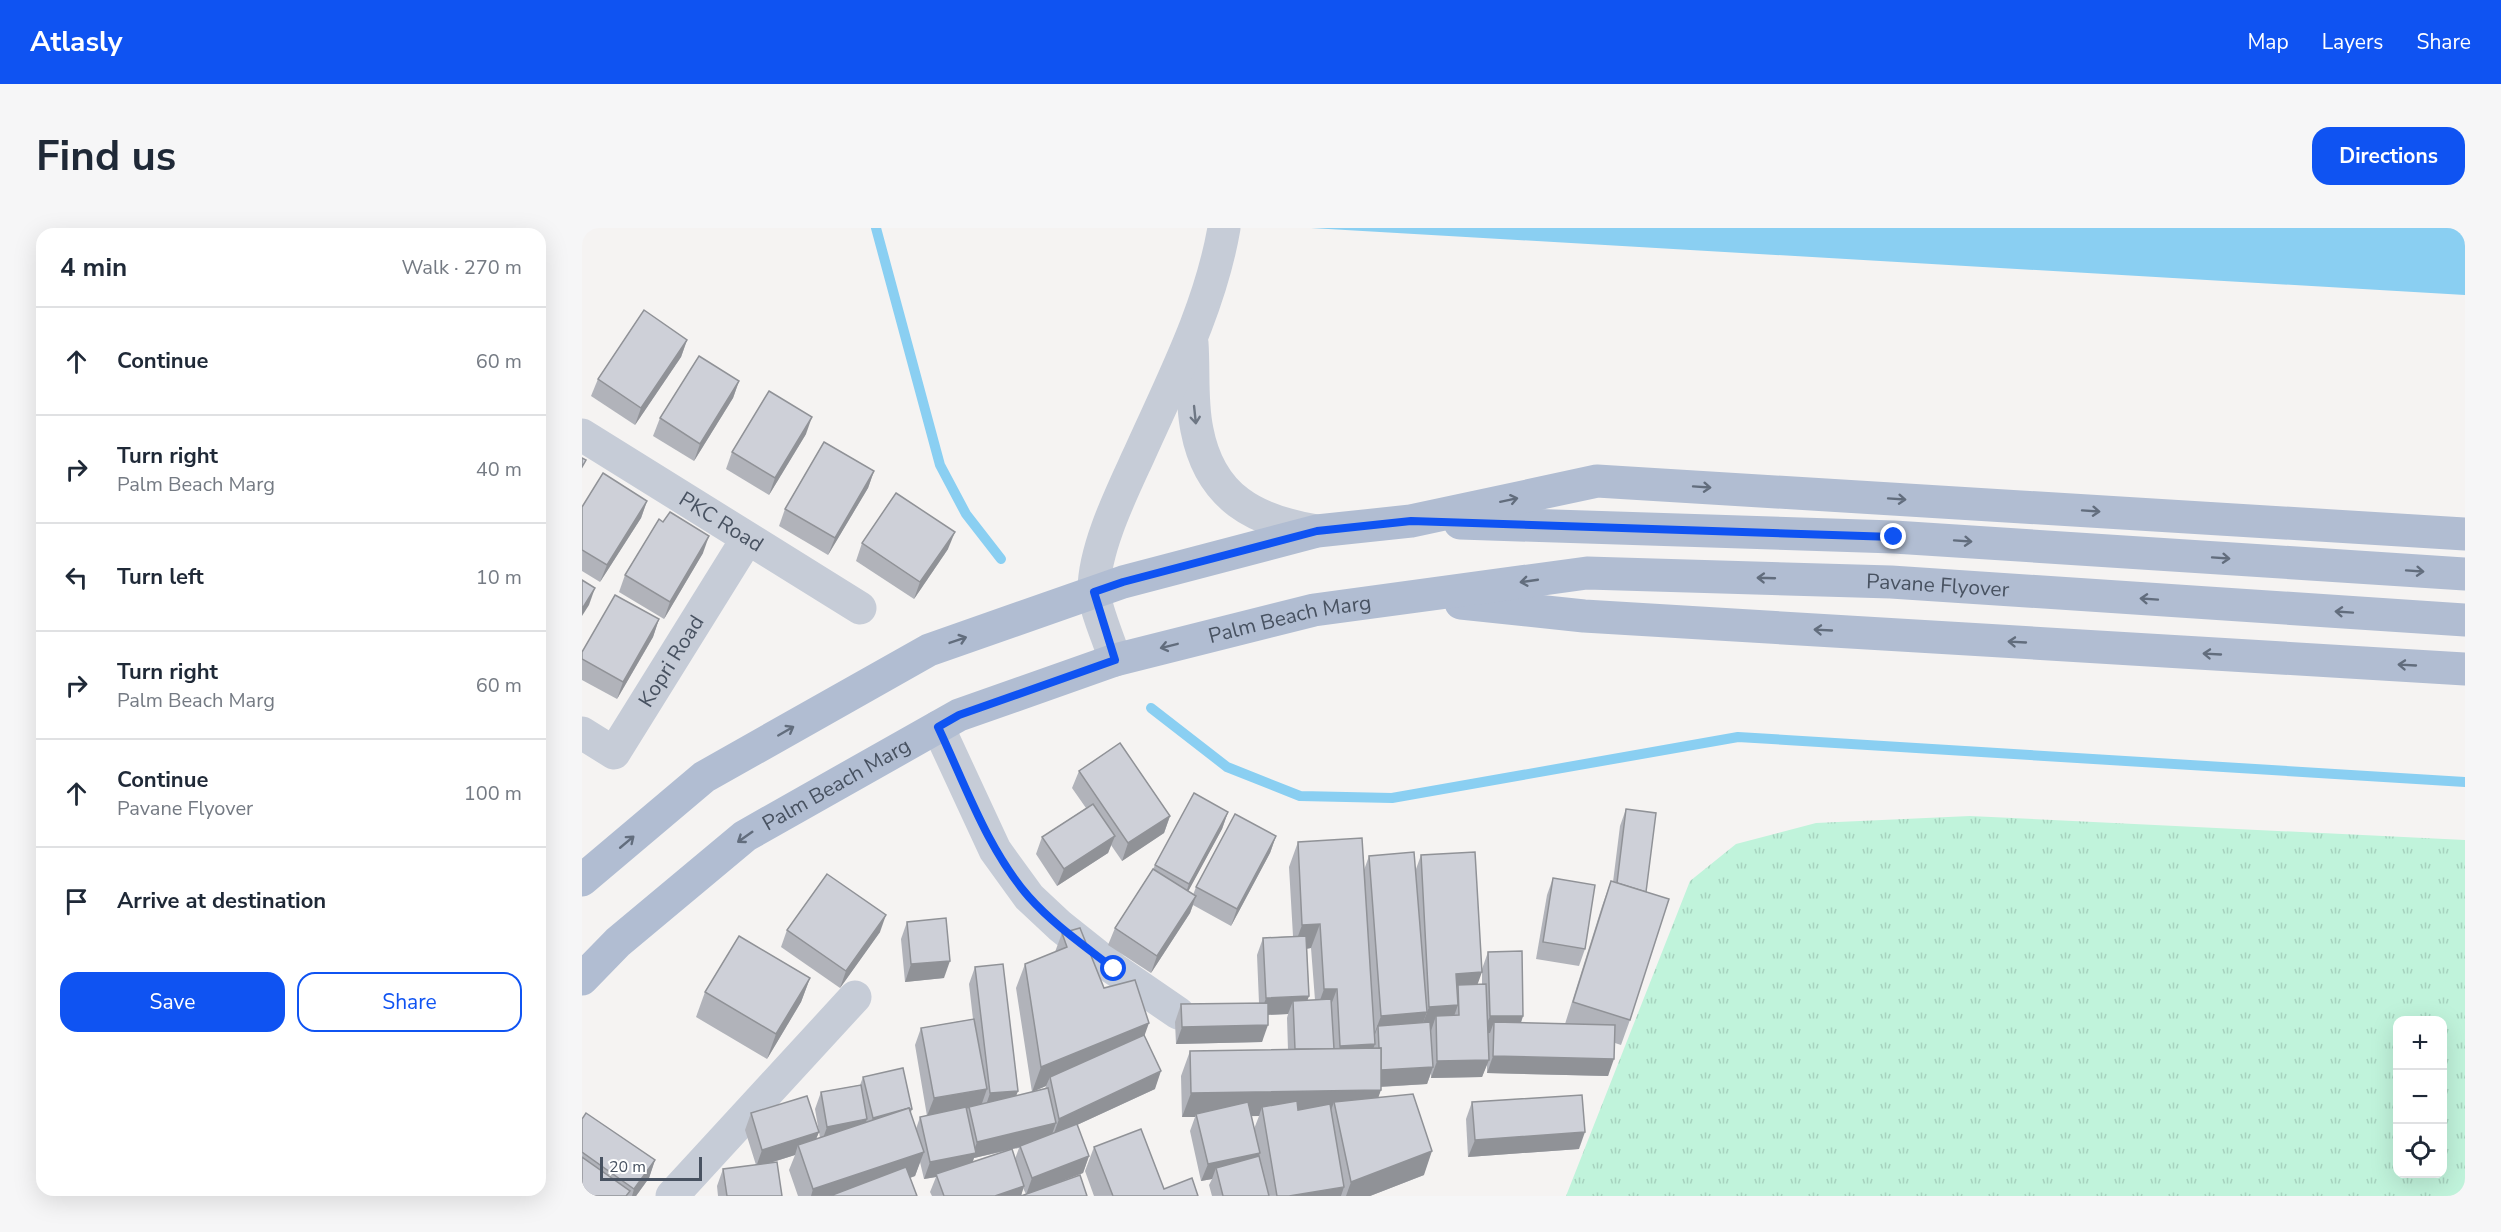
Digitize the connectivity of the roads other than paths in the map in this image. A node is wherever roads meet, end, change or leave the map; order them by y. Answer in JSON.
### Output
{"nodes":[{"id":1,"x":1222,"y":241,"type":"edge"},
{"id":2,"x":1192,"y":335,"type":"junction"},
{"id":3,"x":582,"y":435,"type":"edge"},
{"id":4,"x":1411,"y":521,"type":"junction"},
{"id":5,"x":1317,"y":531,"type":"junction"},
{"id":6,"x":2465,"y":534,"type":"edge"},
{"id":7,"x":747,"y":539,"type":"junction"},
{"id":8,"x":2465,"y":574,"type":"edge"},
{"id":9,"x":1094,"y":592,"type":"junction"},
{"id":10,"x":1412,"y":598,"type":"junction"},
{"id":11,"x":860,"y":608,"type":"dead end"},
{"id":12,"x":2465,"y":620,"type":"edge"},
{"id":13,"x":1115,"y":660,"type":"junction"},
{"id":14,"x":2465,"y":669,"type":"edge"},
{"id":15,"x":938,"y":727,"type":"junction"},
{"id":16,"x":582,"y":733,"type":"edge"},
{"id":17,"x":582,"y":880,"type":"edge"},
{"id":18,"x":582,"y":979,"type":"edge"},
{"id":19,"x":855,"y":997,"type":"dead end"},
{"id":20,"x":1178,"y":1012,"type":"dead end"},
{"id":21,"x":672,"y":1196,"type":"edge"}],
"edges":[{"from":1,"to":2,"type":"street"},
{"from":2,"to":5,"type":"street","one_way":true},
{"from":2,"to":9,"type":"street"},
{"from":3,"to":7,"type":"street","name":"PKC Road"},
{"from":4,"to":5,"type":"main road"},
{"from":4,"to":6,"type":"main road","one_way":true},
{"from":4,"to":8,"type":"main road","one_way":true},
{"from":5,"to":9,"type":"main road"},
{"from":7,"to":11,"type":"street","name":"PKC Road"},
{"from":7,"to":16,"type":"street","name":"Kopri Road"},
{"from":9,"to":13,"type":"street"},
{"from":17,"to":9,"type":"main road","one_way":true},
{"from":12,"to":10,"type":"main road","name":"Pavane Flyover","one_way":true},
{"from":10,"to":13,"type":"main road","name":"Palm Beach Marg","one_way":true},
{"from":14,"to":10,"type":"main road","one_way":true},
{"from":13,"to":15,"type":"main road","name":"Palm Beach Marg"},
{"from":15,"to":18,"type":"main road","name":"Palm Beach Marg","one_way":true},
{"from":15,"to":20,"type":"street"},
{"from":19,"to":21,"type":"street"}]}
